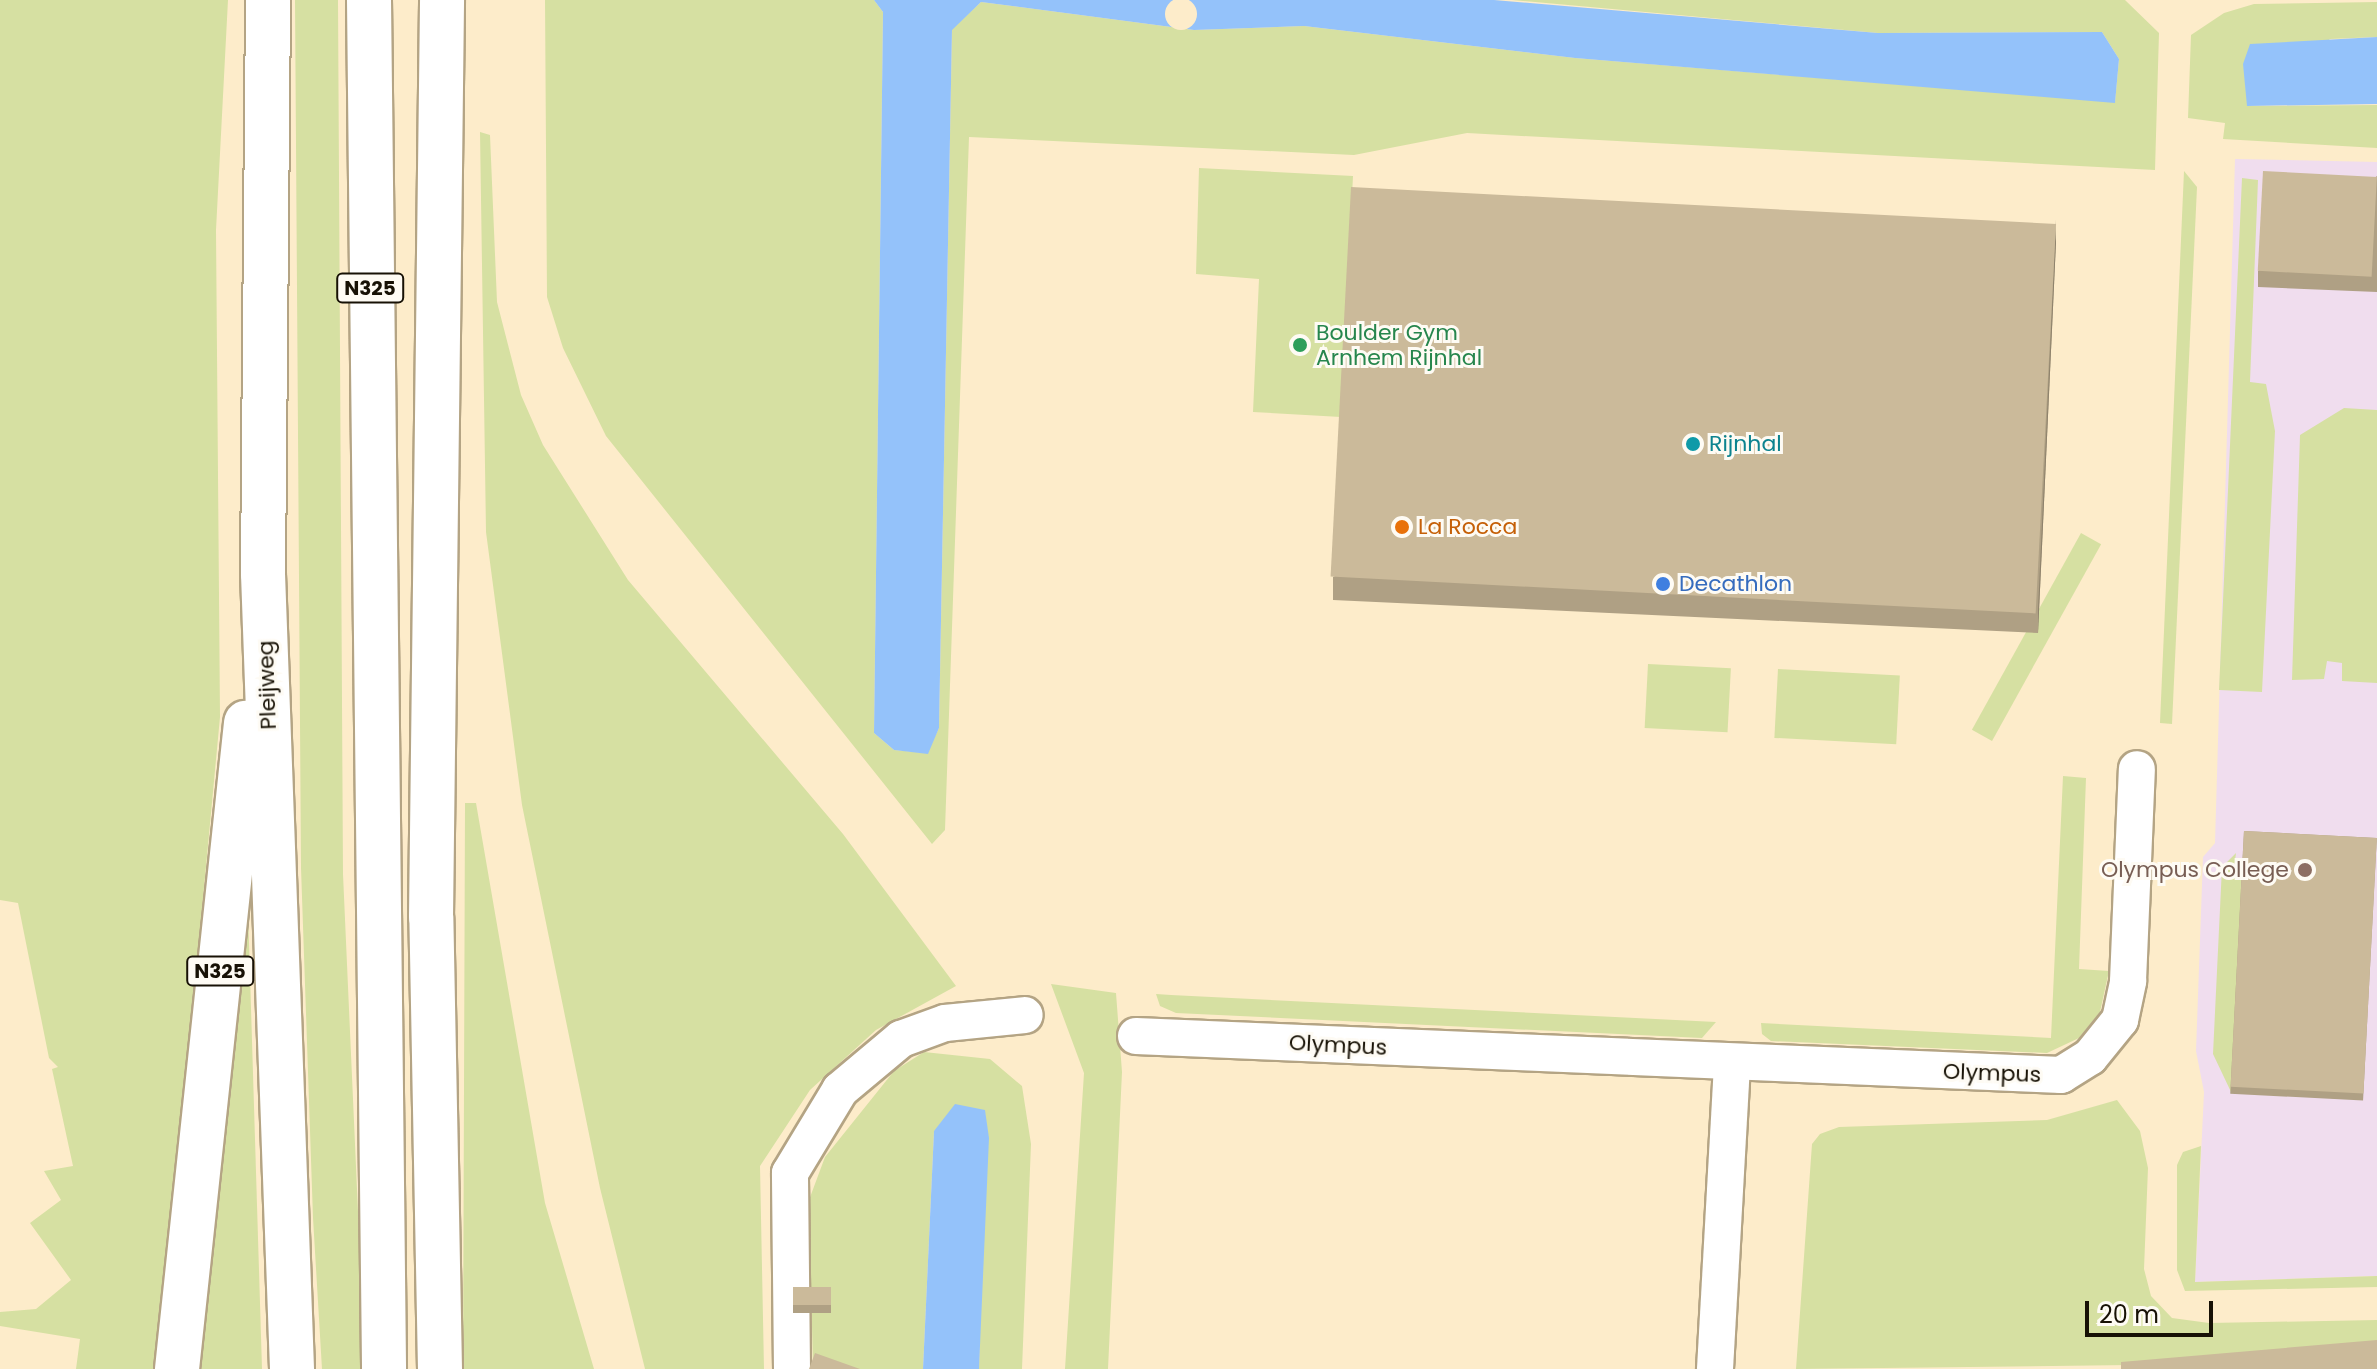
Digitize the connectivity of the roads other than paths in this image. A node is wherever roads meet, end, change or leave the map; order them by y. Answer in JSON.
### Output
{"nodes":[{"id":1,"x":268,"y":0,"type":"edge"},
{"id":2,"x":369,"y":0,"type":"edge"},
{"id":3,"x":442,"y":0,"type":"edge"},
{"id":4,"x":263,"y":574,"type":"junction"},
{"id":5,"x":2137,"y":769,"type":"dead end"},
{"id":6,"x":1025,"y":1015,"type":"dead end"},
{"id":7,"x":1136,"y":1036,"type":"dead end"},
{"id":8,"x":1732,"y":1064,"type":"junction"},
{"id":9,"x":177,"y":1369,"type":"edge"},
{"id":10,"x":292,"y":1369,"type":"edge"},
{"id":11,"x":384,"y":1369,"type":"edge"},
{"id":12,"x":440,"y":1369,"type":"edge"},
{"id":13,"x":792,"y":1369,"type":"edge"},
{"id":14,"x":1715,"y":1369,"type":"edge"}],
"edges":[{"from":1,"to":4,"type":"main road","name":"Pleijweg","number":"N325"},
{"from":2,"to":11,"type":"main road","number":"N325"},
{"from":3,"to":12,"type":"main road"},
{"from":4,"to":9,"type":"main road","number":"N325"},
{"from":4,"to":10,"type":"main road","name":"Pleijweg","number":"N325"},
{"from":5,"to":8,"type":"street","name":"Olympus"},
{"from":6,"to":13,"type":"street"},
{"from":7,"to":8,"type":"street","name":"Olympus"},
{"from":8,"to":14,"type":"street"}]}
